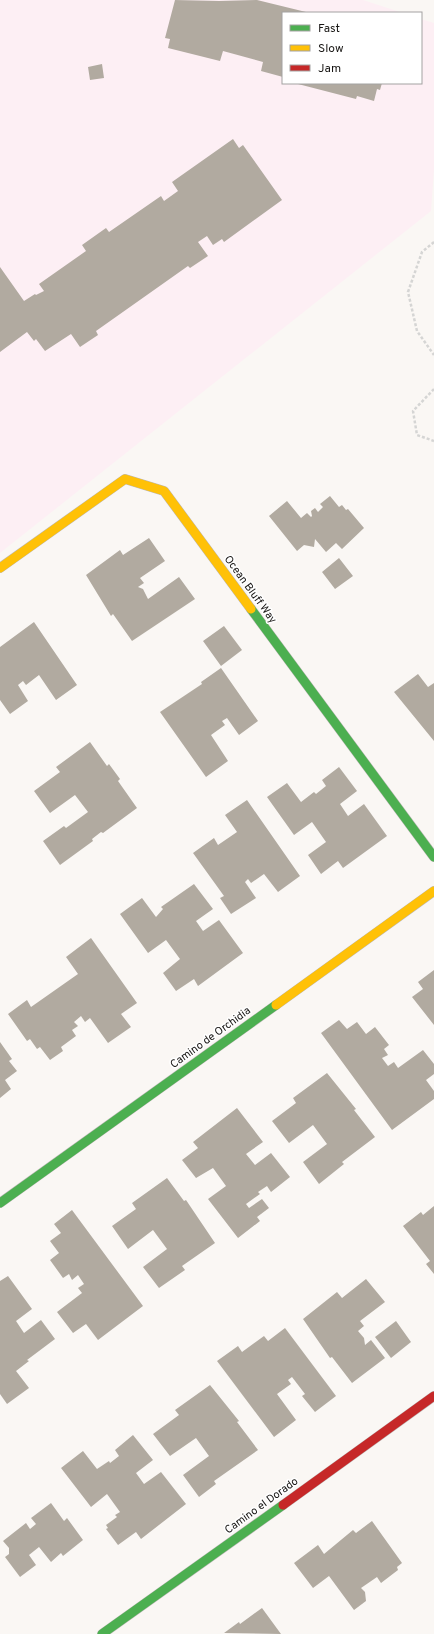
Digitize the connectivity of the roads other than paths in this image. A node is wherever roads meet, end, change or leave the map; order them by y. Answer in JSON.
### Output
{"nodes":[{"id":1,"x":0,"y":568,"type":"edge"},
{"id":2,"x":434,"y":857,"type":"edge"},
{"id":3,"x":434,"y":891,"type":"edge"},
{"id":4,"x":0,"y":1203,"type":"edge"},
{"id":5,"x":434,"y":1396,"type":"edge"},
{"id":6,"x":102,"y":1634,"type":"edge"}],
"edges":[{"from":1,"to":2,"type":"street","name":"Ocean Bluff Way"},
{"from":3,"to":4,"type":"street","name":"Camino de Orchidia"},
{"from":5,"to":6,"type":"street","name":"Camino el Dorado"}]}
